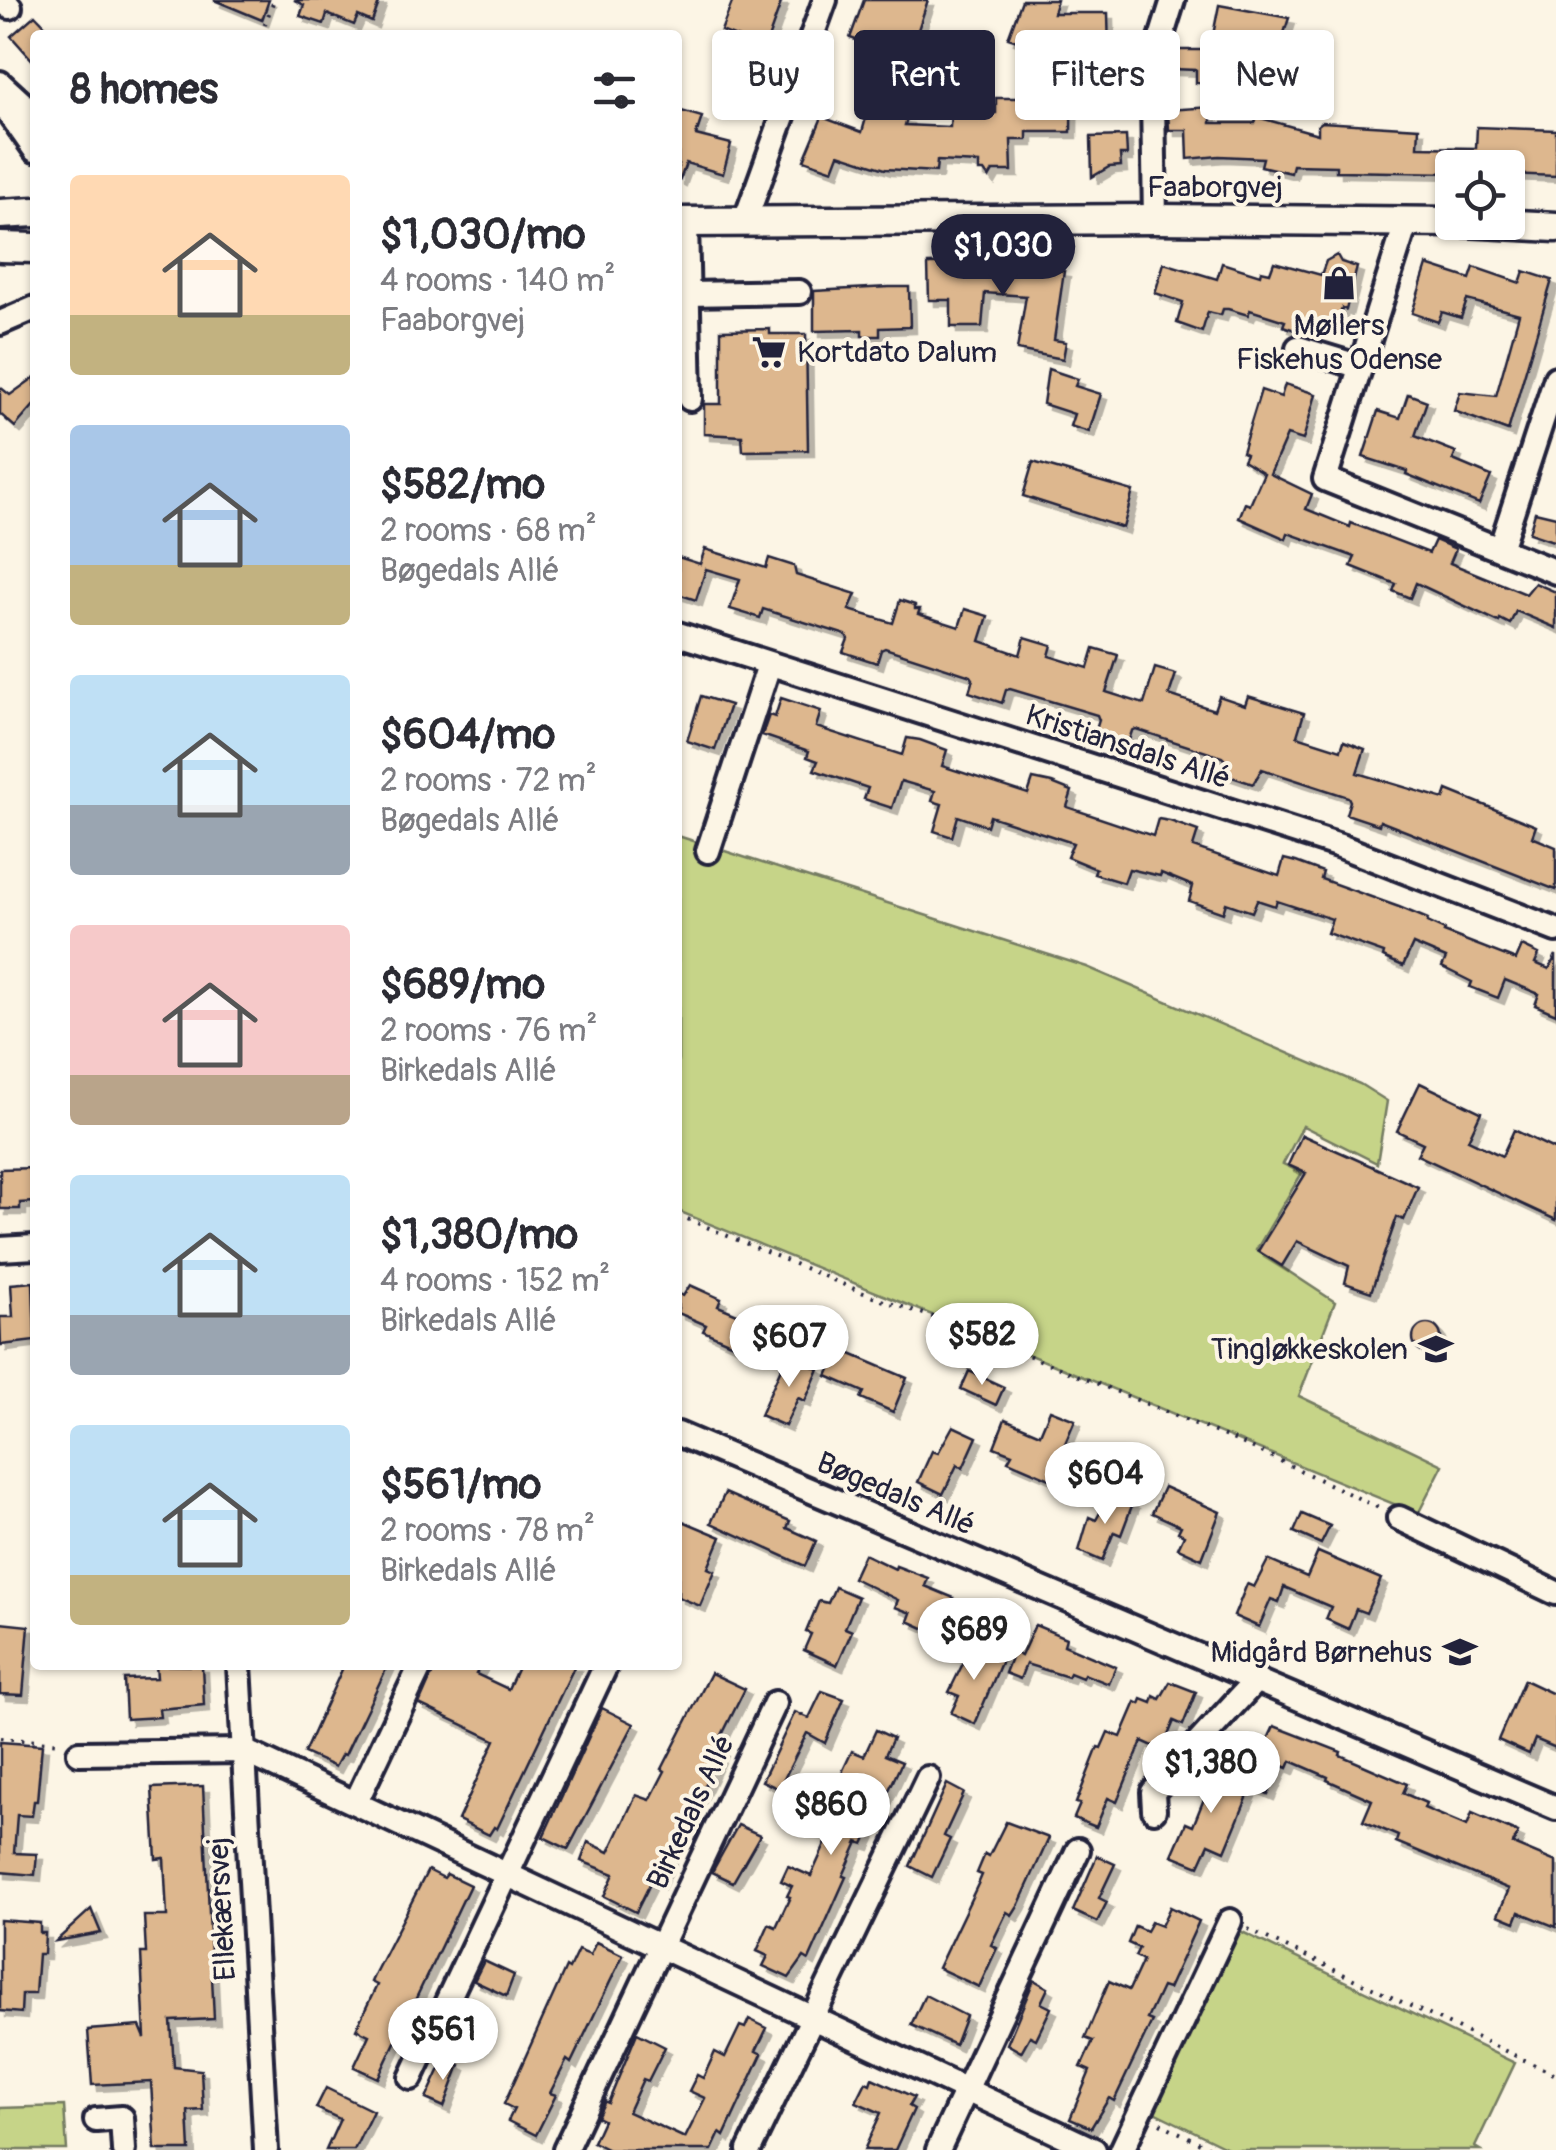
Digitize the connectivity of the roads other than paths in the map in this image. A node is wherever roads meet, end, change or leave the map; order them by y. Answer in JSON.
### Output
{"nodes":[{"id":1,"x":826,"y":0,"type":"edge"},
{"id":2,"x":1172,"y":0,"type":"edge"},
{"id":3,"x":0,"y":83,"type":"edge"},
{"id":4,"x":0,"y":100,"type":"edge"},
{"id":5,"x":30,"y":110,"type":"edge"},
{"id":6,"x":30,"y":143,"type":"edge"},
{"id":7,"x":30,"y":212,"type":"edge"},
{"id":8,"x":0,"y":214,"type":"edge"},
{"id":9,"x":1155,"y":218,"type":"junction"},
{"id":10,"x":1407,"y":220,"type":"junction"},
{"id":11,"x":745,"y":221,"type":"junction"},
{"id":12,"x":1435,"y":221,"type":"edge"},
{"id":13,"x":682,"y":222,"type":"edge"},
{"id":14,"x":1525,"y":225,"type":"edge"},
{"id":15,"x":1556,"y":227,"type":"edge"},
{"id":16,"x":0,"y":247,"type":"edge"},
{"id":17,"x":30,"y":248,"type":"edge"},
{"id":18,"x":799,"y":292,"type":"dead end"},
{"id":19,"x":688,"y":294,"type":"junction"},
{"id":20,"x":30,"y":310,"type":"edge"},
{"id":21,"x":0,"y":323,"type":"edge"},
{"id":22,"x":1298,"y":348,"type":"dead end"},
{"id":23,"x":1361,"y":366,"type":"junction"},
{"id":24,"x":1556,"y":378,"type":"edge"},
{"id":25,"x":690,"y":399,"type":"dead end"},
{"id":26,"x":1500,"y":549,"type":"junction"},
{"id":27,"x":1556,"y":572,"type":"edge"},
{"id":28,"x":682,"y":635,"type":"edge"},
{"id":29,"x":769,"y":665,"type":"junction"},
{"id":30,"x":708,"y":852,"type":"dead end"},
{"id":31,"x":1556,"y":930,"type":"edge"},
{"id":32,"x":30,"y":1247,"type":"edge"},
{"id":33,"x":0,"y":1249,"type":"edge"},
{"id":34,"x":682,"y":1436,"type":"edge"},
{"id":35,"x":1399,"y":1518,"type":"road end"},
{"id":36,"x":1556,"y":1593,"type":"edge"},
{"id":37,"x":239,"y":1670,"type":"edge"},
{"id":38,"x":420,"y":1670,"type":"edge"},
{"id":39,"x":604,"y":1670,"type":"edge"},
{"id":40,"x":1257,"y":1679,"type":"junction"},
{"id":41,"x":776,"y":1703,"type":"dead end"},
{"id":42,"x":78,"y":1749,"type":"road end"},
{"id":43,"x":244,"y":1751,"type":"junction"},
{"id":44,"x":928,"y":1778,"type":"dead end"},
{"id":45,"x":356,"y":1802,"type":"junction"},
{"id":46,"x":1556,"y":1808,"type":"edge"},
{"id":47,"x":1154,"y":1810,"type":"dead end"},
{"id":48,"x":1078,"y":1850,"type":"dead end"},
{"id":49,"x":508,"y":1874,"type":"junction"},
{"id":50,"x":1230,"y":1921,"type":"road end"},
{"id":51,"x":661,"y":1946,"type":"junction"},
{"id":52,"x":812,"y":2016,"type":"junction"},
{"id":53,"x":411,"y":2078,"type":"dead end"},
{"id":54,"x":966,"y":2089,"type":"junction"},
{"id":55,"x":96,"y":2120,"type":"dead end"},
{"id":56,"x":124,"y":2150,"type":"edge"},
{"id":57,"x":266,"y":2150,"type":"edge"},
{"id":58,"x":565,"y":2150,"type":"edge"},
{"id":59,"x":749,"y":2150,"type":"edge"},
{"id":60,"x":938,"y":2150,"type":"edge"},
{"id":61,"x":1094,"y":2150,"type":"edge"},
{"id":62,"x":1122,"y":2150,"type":"edge"}],
"edges":[{"from":1,"to":11,"type":"street"},
{"from":2,"to":9,"type":"street"},
{"from":3,"to":5,"type":"street"},
{"from":4,"to":6,"type":"street"},
{"from":7,"to":8,"type":"main road"},
{"from":9,"to":10,"type":"main road","name":"Faaborgvej"},
{"from":9,"to":11,"type":"main road","name":"Faaborgvej"},
{"from":10,"to":12,"type":"main road","name":"Faaborgvej"},
{"from":10,"to":23,"type":"street"},
{"from":11,"to":13,"type":"main road","name":"Faaborgvej"},
{"from":13,"to":19,"type":"street"},
{"from":14,"to":15,"type":"main road"},
{"from":16,"to":17,"type":"main road"},
{"from":18,"to":19,"type":"street"},
{"from":19,"to":25,"type":"street"},
{"from":20,"to":21,"type":"street"},
{"from":22,"to":23,"type":"street"},
{"from":23,"to":26,"type":"street"},
{"from":24,"to":26,"type":"street"},
{"from":26,"to":27,"type":"street"},
{"from":28,"to":29,"type":"street","name":"Kristiansdals Allé"},
{"from":29,"to":30,"type":"street"},
{"from":29,"to":31,"type":"street","name":"Kristiansdals Allé"},
{"from":32,"to":33,"type":"street"},
{"from":34,"to":40,"type":"street","name":"Bøgedals Allé"},
{"from":35,"to":36,"type":"street"},
{"from":37,"to":43,"type":"street","name":"Ellekærsvej"},
{"from":38,"to":45,"type":"street"},
{"from":39,"to":49,"type":"street"},
{"from":40,"to":46,"type":"street","name":"Bøgedals Allé"},
{"from":40,"to":47,"type":"street"},
{"from":41,"to":51,"type":"street","name":"Birkedals Allé"},
{"from":42,"to":43,"type":"street"},
{"from":43,"to":45,"type":"street"},
{"from":43,"to":57,"type":"street","name":"Ellekærsvej"},
{"from":44,"to":52,"type":"street"},
{"from":45,"to":49,"type":"street"},
{"from":48,"to":54,"type":"street"},
{"from":49,"to":51,"type":"street"},
{"from":49,"to":53,"type":"street"},
{"from":50,"to":62,"type":"street"},
{"from":51,"to":52,"type":"street"},
{"from":51,"to":58,"type":"street","name":"Birkedals Allé"},
{"from":52,"to":54,"type":"street"},
{"from":52,"to":59,"type":"street"},
{"from":54,"to":60,"type":"street"},
{"from":54,"to":61,"type":"street"},
{"from":55,"to":56,"type":"street"}]}
